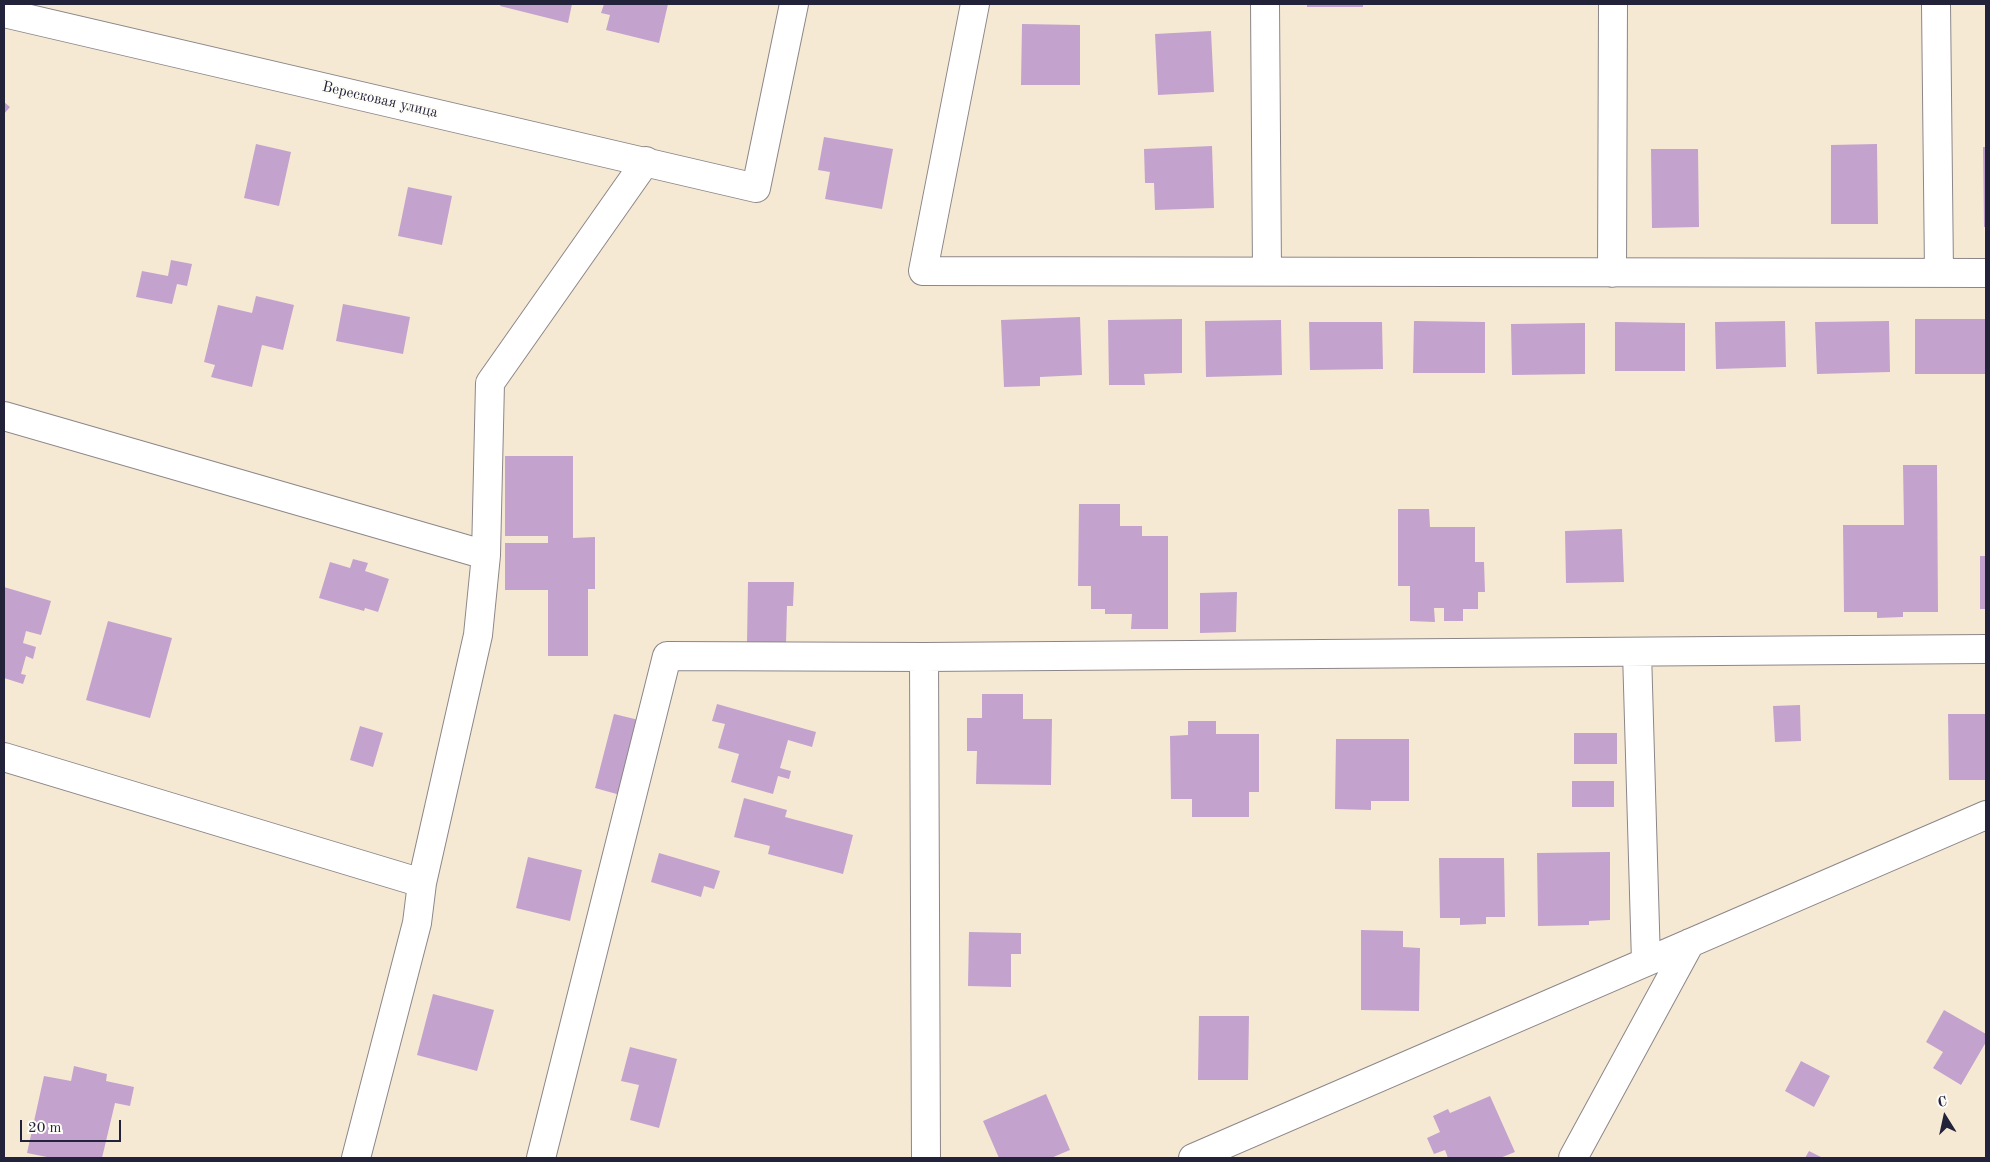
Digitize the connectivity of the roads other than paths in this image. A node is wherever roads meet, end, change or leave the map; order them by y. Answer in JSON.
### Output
{"nodes":[{"id":1,"x":794,"y":4,"type":"edge"},
{"id":2,"x":975,"y":4,"type":"edge"},
{"id":3,"x":1265,"y":4,"type":"edge"},
{"id":4,"x":1613,"y":4,"type":"edge"},
{"id":5,"x":1936,"y":4,"type":"edge"},
{"id":6,"x":4,"y":13,"type":"edge"},
{"id":7,"x":646,"y":161,"type":"junction"},
{"id":8,"x":1268,"y":272,"type":"junction"},
{"id":9,"x":1612,"y":273,"type":"junction"},
{"id":10,"x":1939,"y":273,"type":"junction"},
{"id":11,"x":1986,"y":273,"type":"edge"},
{"id":12,"x":4,"y":416,"type":"edge"},
{"id":13,"x":486,"y":555,"type":"junction"},
{"id":14,"x":1986,"y":649,"type":"edge"},
{"id":15,"x":1637,"y":652,"type":"junction"},
{"id":16,"x":924,"y":657,"type":"junction"},
{"id":17,"x":4,"y":757,"type":"edge"},
{"id":18,"x":1986,"y":815,"type":"edge"},
{"id":19,"x":422,"y":883,"type":"junction"},
{"id":20,"x":1690,"y":944,"type":"junction"},
{"id":21,"x":1646,"y":962,"type":"junction"},
{"id":22,"x":356,"y":1158,"type":"edge"},
{"id":23,"x":541,"y":1158,"type":"edge"},
{"id":24,"x":926,"y":1158,"type":"edge"},
{"id":25,"x":1194,"y":1158,"type":"edge"},
{"id":26,"x":1573,"y":1158,"type":"edge"}],
"edges":[{"from":1,"to":7,"type":"street","name":"Вересковая улица"},
{"from":2,"to":8,"type":"street"},
{"from":3,"to":8,"type":"street"},
{"from":4,"to":9,"type":"street"},
{"from":5,"to":10,"type":"street"},
{"from":6,"to":7,"type":"street","name":"Вересковая улица"},
{"from":7,"to":13,"type":"street"},
{"from":8,"to":9,"type":"street"},
{"from":9,"to":10,"type":"street"},
{"from":10,"to":11,"type":"street"},
{"from":12,"to":13,"type":"street"},
{"from":13,"to":19,"type":"street"},
{"from":14,"to":15,"type":"street"},
{"from":15,"to":16,"type":"street"},
{"from":15,"to":21,"type":"street"},
{"from":16,"to":23,"type":"street"},
{"from":16,"to":24,"type":"street"},
{"from":17,"to":19,"type":"street"},
{"from":18,"to":20,"type":"street"},
{"from":19,"to":22,"type":"street"},
{"from":20,"to":21,"type":"street"},
{"from":20,"to":26,"type":"street"},
{"from":21,"to":25,"type":"street"}]}
